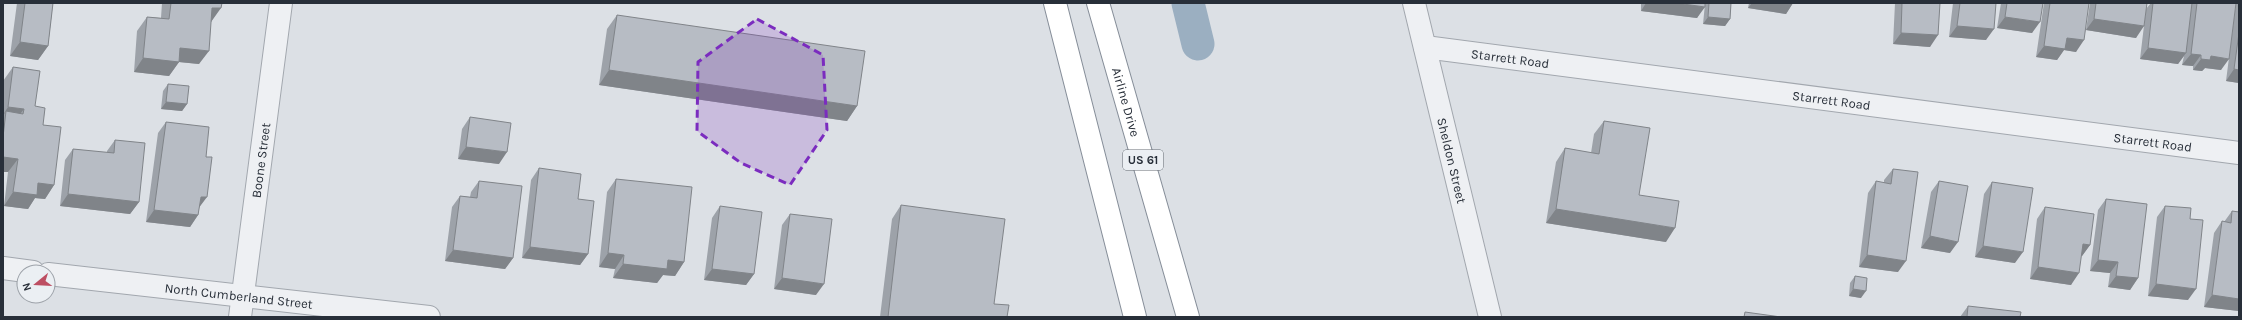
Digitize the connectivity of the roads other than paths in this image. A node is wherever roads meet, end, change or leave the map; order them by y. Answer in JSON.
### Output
{"nodes":[{"id":1,"x":281,"y":3,"type":"edge"},
{"id":2,"x":1055,"y":3,"type":"edge"},
{"id":3,"x":1098,"y":3,"type":"edge"},
{"id":4,"x":1414,"y":3,"type":"edge"},
{"id":5,"x":1425,"y":47,"type":"junction"},
{"id":6,"x":2239,"y":152,"type":"edge"},
{"id":7,"x":3,"y":268,"type":"edge"},
{"id":8,"x":16,"y":270,"type":"edge"},
{"id":9,"x":56,"y":275,"type":"edge"},
{"id":10,"x":241,"y":307,"type":"edge"},
{"id":11,"x":429,"y":317,"type":"edge"},
{"id":12,"x":1135,"y":317,"type":"edge"},
{"id":13,"x":1188,"y":317,"type":"edge"},
{"id":14,"x":1490,"y":317,"type":"edge"}],
"edges":[{"from":1,"to":10,"type":"street","name":"Boone Street"},
{"from":2,"to":12,"type":"highway"},
{"from":3,"to":13,"type":"highway","name":"Airline Drive","number":"US 61"},
{"from":4,"to":5,"type":"street","name":"Sheldon Street"},
{"from":5,"to":6,"type":"street","name":"Starrett Road"},
{"from":5,"to":14,"type":"street","name":"Sheldon Street"},
{"from":7,"to":8,"type":"street"},
{"from":9,"to":10,"type":"street","name":"North Cumberland Street"},
{"from":10,"to":11,"type":"street","name":"North Cumberland Street"}]}
